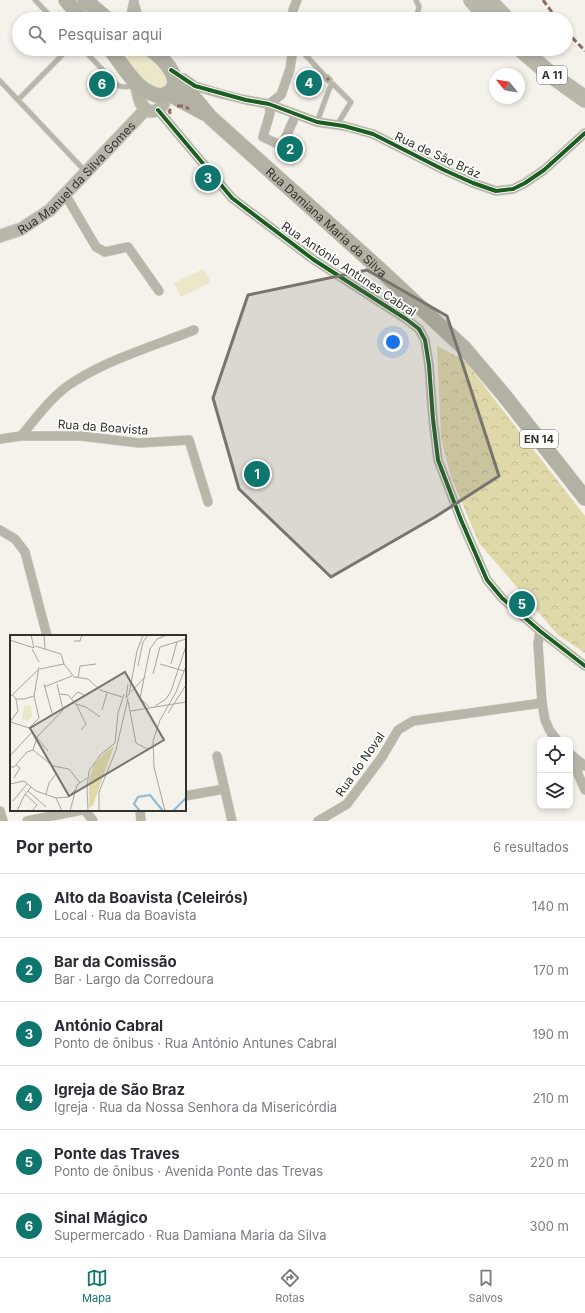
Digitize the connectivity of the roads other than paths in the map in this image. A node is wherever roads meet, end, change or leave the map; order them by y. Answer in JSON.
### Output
{"nodes":[{"id":1,"x":35,"y":0,"type":"edge"},
{"id":2,"x":66,"y":0,"type":"edge"},
{"id":3,"x":85,"y":0,"type":"edge"},
{"id":4,"x":297,"y":0,"type":"edge"},
{"id":5,"x":416,"y":0,"type":"edge"},
{"id":6,"x":472,"y":0,"type":"edge"},
{"id":7,"x":488,"y":0,"type":"edge"},
{"id":8,"x":133,"y":1,"type":"edge"},
{"id":9,"x":47,"y":12,"type":"edge"},
{"id":10,"x":76,"y":12,"type":"edge"},
{"id":11,"x":99,"y":12,"type":"edge"},
{"id":12,"x":131,"y":12,"type":"edge"},
{"id":13,"x":137,"y":12,"type":"edge"},
{"id":14,"x":293,"y":12,"type":"edge"},
{"id":15,"x":418,"y":12,"type":"edge"},
{"id":16,"x":483,"y":12,"type":"edge"},
{"id":17,"x":499,"y":12,"type":"edge"},
{"id":18,"x":61,"y":56,"type":"edge"},
{"id":19,"x":89,"y":56,"type":"edge"},
{"id":20,"x":116,"y":56,"type":"edge"},
{"id":21,"x":122,"y":56,"type":"edge"},
{"id":22,"x":158,"y":56,"type":"edge"},
{"id":23,"x":292,"y":56,"type":"edge"},
{"id":24,"x":307,"y":56,"type":"edge"},
{"id":25,"x":528,"y":56,"type":"edge"},
{"id":26,"x":546,"y":56,"type":"edge"},
{"id":27,"x":126,"y":69,"type":"junction"},
{"id":28,"x":173,"y":74,"type":"junction"},
{"id":29,"x":327,"y":78,"type":"dead end"},
{"id":30,"x":0,"y":81,"type":"edge"},
{"id":31,"x":136,"y":85,"type":"junction"},
{"id":32,"x":585,"y":86,"type":"edge"},
{"id":33,"x":218,"y":93,"type":"junction"},
{"id":34,"x":585,"y":99,"type":"edge"},
{"id":35,"x":18,"y":100,"type":"junction"},
{"id":36,"x":167,"y":100,"type":"junction"},
{"id":37,"x":197,"y":100,"type":"junction"},
{"id":38,"x":269,"y":104,"type":"junction"},
{"id":39,"x":146,"y":109,"type":"junction"},
{"id":40,"x":296,"y":114,"type":"junction"},
{"id":41,"x":210,"y":117,"type":"junction"},
{"id":42,"x":317,"y":122,"type":"junction"},
{"id":43,"x":337,"y":125,"type":"junction"},
{"id":44,"x":585,"y":133,"type":"edge"},
{"id":45,"x":86,"y":172,"type":"junction"},
{"id":46,"x":65,"y":194,"type":"junction"},
{"id":47,"x":0,"y":236,"type":"edge"},
{"id":48,"x":159,"y":291,"type":"dead end"},
{"id":49,"x":194,"y":330,"type":"dead end"},
{"id":50,"x":21,"y":436,"type":"junction"},
{"id":51,"x":0,"y":439,"type":"edge"},
{"id":52,"x":585,"y":498,"type":"edge"},
{"id":53,"x":208,"y":502,"type":"dead end"},
{"id":54,"x":0,"y":530,"type":"edge"},
{"id":55,"x":540,"y":631,"type":"junction"},
{"id":56,"x":47,"y":635,"type":"edge"},
{"id":57,"x":585,"y":666,"type":"edge"},
{"id":58,"x":542,"y":703,"type":"junction"},
{"id":59,"x":555,"y":737,"type":"edge"},
{"id":60,"x":217,"y":756,"type":"dead end"},
{"id":61,"x":573,"y":757,"type":"edge"},
{"id":62,"x":585,"y":766,"type":"edge"},
{"id":63,"x":224,"y":789,"type":"junction"},
{"id":64,"x":585,"y":790,"type":"edge"},
{"id":65,"x":186,"y":796,"type":"edge"},
{"id":66,"x":0,"y":811,"type":"edge"},
{"id":67,"x":78,"y":811,"type":"edge"},
{"id":68,"x":86,"y":811,"type":"edge"},
{"id":69,"x":140,"y":811,"type":"edge"},
{"id":70,"x":38,"y":820,"type":"edge"},
{"id":71,"x":3,"y":821,"type":"edge"},
{"id":72,"x":27,"y":821,"type":"edge"},
{"id":73,"x":93,"y":821,"type":"edge"},
{"id":74,"x":141,"y":821,"type":"edge"},
{"id":75,"x":232,"y":821,"type":"edge"},
{"id":76,"x":318,"y":821,"type":"edge"}],
"edges":[{"from":1,"to":9,"type":"lane"},
{"from":2,"to":10,"type":"main road"},
{"from":3,"to":11,"type":"main road"},
{"from":4,"to":14,"type":"street"},
{"from":5,"to":15,"type":"lane"},
{"from":6,"to":16,"type":"highway"},
{"from":7,"to":17,"type":"highway"},
{"from":8,"to":12,"type":"street"},
{"from":8,"to":13,"type":"street"},
{"from":18,"to":35,"type":"lane"},
{"from":19,"to":31,"type":"lane"},
{"from":20,"to":27,"type":"main road","name":"Rua Damiana Maria da Silva","number":"EN 14"},
{"from":21,"to":27,"type":"main road","name":"Rua Damiana Maria da Silva","number":"EN 14"},
{"from":22,"to":28,"type":"main road","name":"Rua Damiana Maria da Silva","number":"EN 14"},
{"from":23,"to":38,"type":"street"},
{"from":24,"to":29,"type":"lane"},
{"from":25,"to":34,"type":"highway","number":"A 11"},
{"from":26,"to":32,"type":"highway","number":"A 11"},
{"from":27,"to":31,"type":"main road","name":"Rua Damiana Maria da Silva","number":"EN 14"},
{"from":28,"to":33,"type":"street","name":"Rua de São Bráz"},
{"from":28,"to":36,"type":"main road"},
{"from":28,"to":37,"type":"main road","name":"Rua Damiana Maria da Silva","number":"EN 14"},
{"from":30,"to":35,"type":"lane"},
{"from":31,"to":36,"type":"main road","name":"Rua Damiana Maria da Silva","number":"EN 14"},
{"from":31,"to":39,"type":"street"},
{"from":33,"to":37,"type":"street"},
{"from":33,"to":38,"type":"street","name":"Rua de São Bráz"},
{"from":35,"to":45,"type":"lane"},
{"from":36,"to":37,"type":"street"},
{"from":36,"to":39,"type":"street"},
{"from":36,"to":41,"type":"main road","name":"Rua Damiana Maria da Silva","number":"EN 14"},
{"from":36,"to":55,"type":"street","name":"Rua António Antunes Cabral"},
{"from":37,"to":41,"type":"main road","name":"Rua Damiana Maria da Silva","number":"EN 14"},
{"from":38,"to":40,"type":"street","name":"Rua de São Bráz"},
{"from":38,"to":40,"type":"street"},
{"from":39,"to":45,"type":"street","name":"Rua Manuel da Silva Gomes"},
{"from":40,"to":42,"type":"street","name":"Rua de São Bráz"},
{"from":41,"to":52,"type":"main road","name":"Rua Damiana Maria da Silva","number":"EN 14"},
{"from":42,"to":43,"type":"street","name":"Rua de São Bráz"},
{"from":42,"to":43,"type":"lane"},
{"from":43,"to":44,"type":"street","name":"Rua de São Bráz"},
{"from":45,"to":46,"type":"street","name":"Rua Manuel da Silva Gomes"},
{"from":46,"to":47,"type":"street","name":"Rua Manuel da Silva Gomes"},
{"from":46,"to":48,"type":"street"},
{"from":49,"to":50,"type":"street"},
{"from":50,"to":51,"type":"street","name":"Rua da Boavista"},
{"from":50,"to":53,"type":"street","name":"Rua da Boavista"},
{"from":54,"to":56,"type":"street"},
{"from":55,"to":57,"type":"street","name":"Rua António Antunes Cabral"},
{"from":55,"to":58,"type":"street"},
{"from":58,"to":59,"type":"street"},
{"from":58,"to":76,"type":"street","name":"Rua do Noval"},
{"from":60,"to":63,"type":"street"},
{"from":61,"to":62,"type":"street"},
{"from":61,"to":64,"type":"street"},
{"from":63,"to":65,"type":"street"},
{"from":63,"to":75,"type":"street"},
{"from":66,"to":71,"type":"street"},
{"from":67,"to":70,"type":"street"},
{"from":68,"to":73,"type":"street"},
{"from":69,"to":74,"type":"street"},
{"from":70,"to":72,"type":"street"}]}
